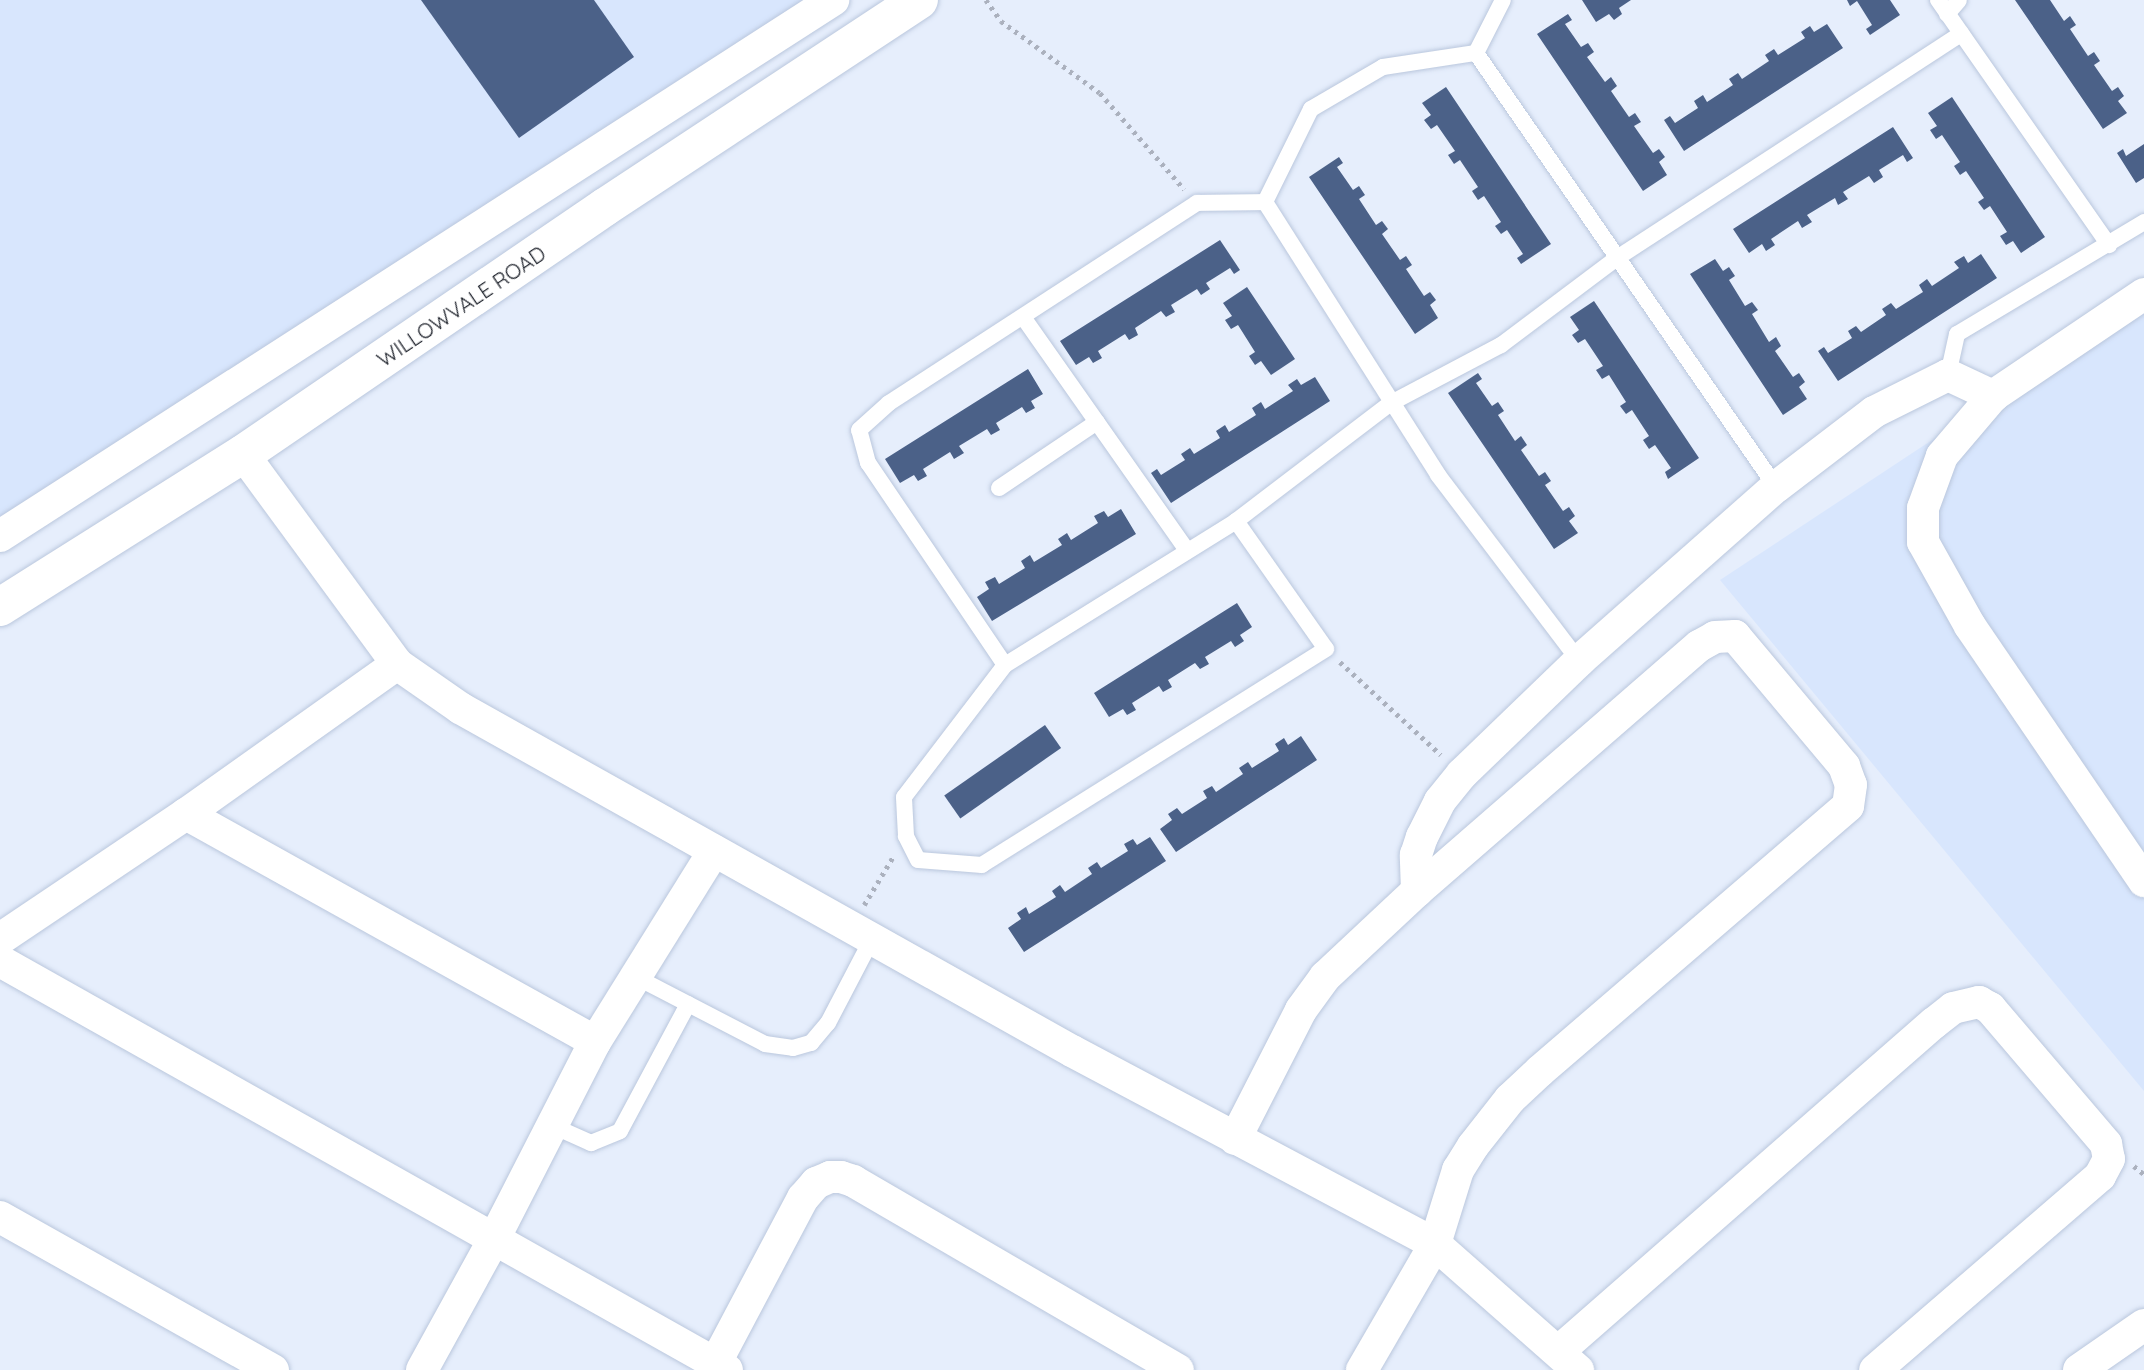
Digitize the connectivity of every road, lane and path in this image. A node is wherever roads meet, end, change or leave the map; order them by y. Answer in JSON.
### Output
{"nodes":[{"id":1,"x":833,"y":0,"type":"edge"},
{"id":2,"x":919,"y":0,"type":"edge"},
{"id":3,"x":986,"y":0,"type":"edge"},
{"id":4,"x":1503,"y":0,"type":"edge"},
{"id":5,"x":1959,"y":0,"type":"edge"},
{"id":6,"x":1943,"y":7,"type":"edge"},
{"id":7,"x":1961,"y":34,"type":"junction"},
{"id":8,"x":1476,"y":53,"type":"junction"},
{"id":9,"x":1265,"y":202,"type":"junction"},
{"id":10,"x":1197,"y":203,"type":"junction"},
{"id":11,"x":2144,"y":222,"type":"edge"},
{"id":12,"x":2109,"y":245,"type":"junction"},
{"id":13,"x":1616,"y":258,"type":"junction"},
{"id":14,"x":2144,"y":294,"type":"edge"},
{"id":15,"x":1023,"y":317,"type":"junction"},
{"id":16,"x":1948,"y":376,"type":"junction"},
{"id":17,"x":1993,"y":397,"type":"junction"},
{"id":18,"x":1391,"y":403,"type":"junction"},
{"id":19,"x":1097,"y":422,"type":"junction"},
{"id":20,"x":243,"y":454,"type":"junction"},
{"id":21,"x":1776,"y":487,"type":"junction"},
{"id":22,"x":999,"y":488,"type":"dead end"},
{"id":23,"x":1236,"y":521,"type":"junction"},
{"id":24,"x":0,"y":536,"type":"edge"},
{"id":25,"x":1186,"y":549,"type":"junction"},
{"id":26,"x":0,"y":607,"type":"edge"},
{"id":27,"x":1326,"y":649,"type":"junction"},
{"id":28,"x":1579,"y":661,"type":"junction"},
{"id":29,"x":397,"y":664,"type":"junction"},
{"id":30,"x":1005,"y":665,"type":"junction"},
{"id":31,"x":1462,"y":775,"type":"junction"},
{"id":32,"x":186,"y":814,"type":"junction"},
{"id":33,"x":906,"y":836,"type":"junction"},
{"id":34,"x":714,"y":851,"type":"junction"},
{"id":35,"x":2144,"y":881,"type":"edge"},
{"id":36,"x":1417,"y":891,"type":"junction"},
{"id":37,"x":862,"y":933,"type":"junction"},
{"id":38,"x":0,"y":939,"type":"edge"},
{"id":39,"x":0,"y":961,"type":"edge"},
{"id":40,"x":636,"y":977,"type":"junction"},
{"id":41,"x":688,"y":1004,"type":"junction"},
{"id":42,"x":595,"y":1042,"type":"junction"},
{"id":43,"x":552,"y":1126,"type":"junction"},
{"id":44,"x":1235,"y":1139,"type":"junction"},
{"id":45,"x":0,"y":1217,"type":"edge"},
{"id":46,"x":493,"y":1241,"type":"junction"},
{"id":47,"x":1435,"y":1244,"type":"junction"},
{"id":48,"x":2144,"y":1325,"type":"edge"},
{"id":49,"x":1569,"y":1360,"type":"edge"},
{"id":50,"x":721,"y":1367,"type":"edge"},
{"id":51,"x":273,"y":1370,"type":"edge"},
{"id":52,"x":422,"y":1370,"type":"edge"},
{"id":53,"x":1178,"y":1370,"type":"edge"},
{"id":54,"x":1362,"y":1370,"type":"edge"},
{"id":55,"x":1875,"y":1370,"type":"edge"},
{"id":56,"x":2079,"y":1370,"type":"edge"}],
"edges":[{"from":1,"to":24,"type":"street"},
{"from":2,"to":20,"type":"main road","name":"WILLOWVALE ROAD"},
{"from":3,"to":10,"type":"path"},
{"from":4,"to":8,"type":"lane"},
{"from":5,"to":6,"type":"lane"},
{"from":6,"to":7,"type":"lane"},
{"from":7,"to":12,"type":"lane"},
{"from":7,"to":13,"type":"lane"},
{"from":8,"to":9,"type":"lane"},
{"from":8,"to":13,"type":"lane"},
{"from":9,"to":10,"type":"lane"},
{"from":9,"to":18,"type":"lane"},
{"from":10,"to":15,"type":"lane"},
{"from":11,"to":12,"type":"lane"},
{"from":12,"to":16,"type":"lane"},
{"from":13,"to":18,"type":"lane"},
{"from":13,"to":21,"type":"lane"},
{"from":14,"to":17,"type":"street"},
{"from":15,"to":19,"type":"lane"},
{"from":15,"to":30,"type":"lane"},
{"from":16,"to":17,"type":"street"},
{"from":16,"to":21,"type":"street"},
{"from":17,"to":35,"type":"street"},
{"from":18,"to":23,"type":"lane"},
{"from":18,"to":28,"type":"lane"},
{"from":19,"to":22,"type":"lane"},
{"from":19,"to":25,"type":"lane"},
{"from":20,"to":26,"type":"main road","name":"WILLOWVALE ROAD"},
{"from":20,"to":29,"type":"street"},
{"from":21,"to":28,"type":"street"},
{"from":23,"to":25,"type":"lane"},
{"from":23,"to":27,"type":"lane"},
{"from":25,"to":30,"type":"lane"},
{"from":27,"to":31,"type":"path"},
{"from":27,"to":33,"type":"lane"},
{"from":28,"to":31,"type":"street"},
{"from":29,"to":32,"type":"street"},
{"from":29,"to":34,"type":"street"},
{"from":30,"to":33,"type":"lane"},
{"from":31,"to":36,"type":"street"},
{"from":32,"to":38,"type":"street"},
{"from":32,"to":42,"type":"street"},
{"from":33,"to":37,"type":"path"},
{"from":34,"to":37,"type":"street"},
{"from":34,"to":40,"type":"street"},
{"from":36,"to":44,"type":"street"},
{"from":36,"to":47,"type":"street"},
{"from":37,"to":41,"type":"lane"},
{"from":37,"to":44,"type":"street"},
{"from":39,"to":46,"type":"street"},
{"from":40,"to":41,"type":"lane"},
{"from":40,"to":42,"type":"street"},
{"from":41,"to":43,"type":"lane"},
{"from":42,"to":43,"type":"street"},
{"from":43,"to":46,"type":"street"},
{"from":44,"to":47,"type":"street"},
{"from":45,"to":51,"type":"street"},
{"from":46,"to":50,"type":"street"},
{"from":46,"to":52,"type":"street"},
{"from":47,"to":49,"type":"street"},
{"from":47,"to":54,"type":"street"},
{"from":48,"to":56,"type":"street"},
{"from":49,"to":55,"type":"street"},
{"from":50,"to":53,"type":"street"}]}
